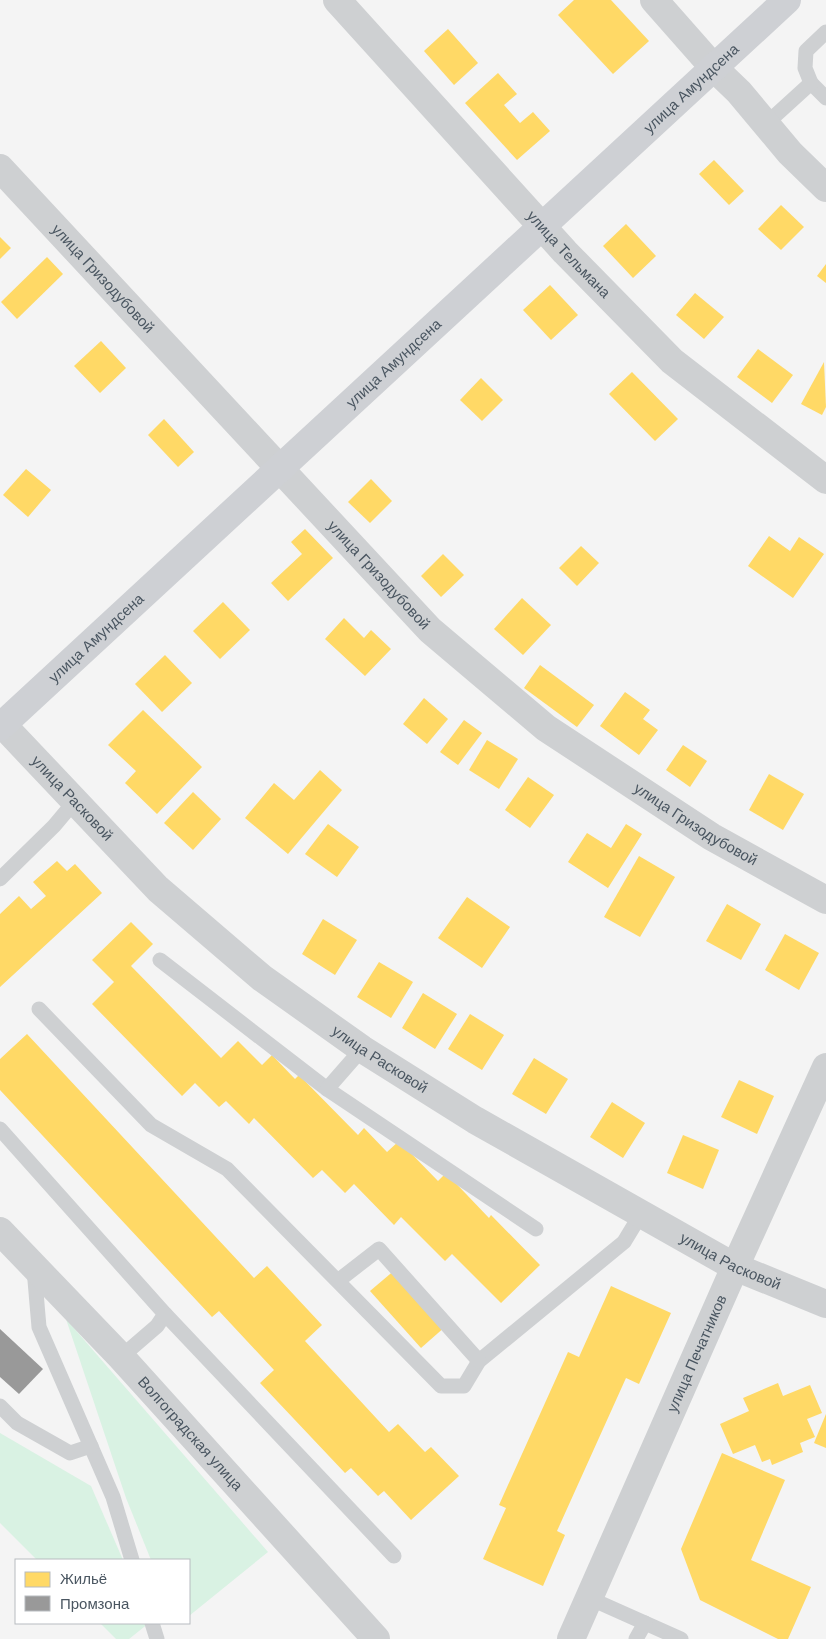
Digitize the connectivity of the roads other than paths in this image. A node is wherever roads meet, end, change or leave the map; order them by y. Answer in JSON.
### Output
{"nodes":[{"id":1,"x":337,"y":0,"type":"edge"},
{"id":2,"x":654,"y":0,"type":"edge"},
{"id":3,"x":787,"y":0,"type":"edge"},
{"id":4,"x":826,"y":32,"type":"edge"},
{"id":5,"x":714,"y":68,"type":"junction"},
{"id":6,"x":811,"y":83,"type":"junction"},
{"id":7,"x":826,"y":98,"type":"edge"},
{"id":8,"x":767,"y":123,"type":"junction"},
{"id":9,"x":0,"y":168,"type":"edge"},
{"id":10,"x":826,"y":188,"type":"edge"},
{"id":11,"x":542,"y":226,"type":"junction"},
{"id":12,"x":279,"y":469,"type":"junction"},
{"id":13,"x":826,"y":480,"type":"edge"},
{"id":14,"x":1,"y":724,"type":"edge"},
{"id":15,"x":75,"y":801,"type":"junction"},
{"id":16,"x":0,"y":879,"type":"edge"},
{"id":17,"x":826,"y":900,"type":"edge"},
{"id":18,"x":160,"y":960,"type":"dead end"},
{"id":19,"x":39,"y":1009,"type":"dead end"},
{"id":20,"x":362,"y":1048,"type":"junction"},
{"id":21,"x":826,"y":1067,"type":"edge"},
{"id":22,"x":327,"y":1089,"type":"junction"},
{"id":23,"x":0,"y":1129,"type":"edge"},
{"id":24,"x":641,"y":1214,"type":"junction"},
{"id":25,"x":536,"y":1229,"type":"dead end"},
{"id":26,"x":0,"y":1231,"type":"edge"},
{"id":27,"x":34,"y":1267,"type":"junction"},
{"id":28,"x":735,"y":1267,"type":"junction"},
{"id":29,"x":339,"y":1280,"type":"junction"},
{"id":30,"x":826,"y":1304,"type":"edge"},
{"id":31,"x":165,"y":1314,"type":"junction"},
{"id":32,"x":121,"y":1357,"type":"junction"},
{"id":33,"x":479,"y":1362,"type":"junction"},
{"id":34,"x":0,"y":1406,"type":"edge"},
{"id":35,"x":91,"y":1446,"type":"junction"},
{"id":36,"x":394,"y":1556,"type":"dead end"},
{"id":37,"x":132,"y":1559,"type":"edge"},
{"id":38,"x":589,"y":1598,"type":"junction"},
{"id":39,"x":645,"y":1623,"type":"junction"},
{"id":40,"x":152,"y":1624,"type":"edge"},
{"id":41,"x":156,"y":1638,"type":"edge"},
{"id":42,"x":376,"y":1639,"type":"edge"},
{"id":43,"x":571,"y":1639,"type":"edge"},
{"id":44,"x":636,"y":1639,"type":"edge"},
{"id":45,"x":680,"y":1639,"type":"edge"}],
"edges":[{"from":1,"to":11,"type":"street","name":"улица Тельмана"},
{"from":2,"to":5,"type":"street"},
{"from":3,"to":5,"type":"main road","name":"улица Амундсена"},
{"from":4,"to":6,"type":"lane"},
{"from":5,"to":8,"type":"street"},
{"from":5,"to":11,"type":"main road","name":"улица Амундсена"},
{"from":6,"to":7,"type":"lane"},
{"from":6,"to":8,"type":"lane"},
{"from":8,"to":10,"type":"street"},
{"from":9,"to":12,"type":"street","name":"улица Гризодубовой"},
{"from":11,"to":12,"type":"main road","name":"улица Амундсена"},
{"from":11,"to":13,"type":"street","name":"улица Тельмана"},
{"from":12,"to":14,"type":"main road","name":"улица Амундсена"},
{"from":12,"to":17,"type":"street","name":"улица Гризодубовой"},
{"from":14,"to":15,"type":"street","name":"улица Расковой"},
{"from":15,"to":16,"type":"lane"},
{"from":15,"to":20,"type":"street","name":"улица Расковой"},
{"from":18,"to":22,"type":"lane"},
{"from":19,"to":29,"type":"lane"},
{"from":20,"to":22,"type":"lane"},
{"from":20,"to":24,"type":"street","name":"улица Расковой"},
{"from":21,"to":28,"type":"street","name":"улица Печатников"},
{"from":22,"to":25,"type":"lane"},
{"from":23,"to":31,"type":"lane"},
{"from":24,"to":28,"type":"street","name":"улица Расковой"},
{"from":24,"to":33,"type":"lane"},
{"from":26,"to":27,"type":"street","name":"Волгоградская улица"},
{"from":27,"to":32,"type":"street","name":"Волгоградская улица"},
{"from":27,"to":35,"type":"lane"},
{"from":28,"to":30,"type":"street","name":"улица Расковой"},
{"from":28,"to":38,"type":"street","name":"улица Печатников"},
{"from":29,"to":33,"type":"lane"},
{"from":29,"to":33,"type":"lane"},
{"from":31,"to":32,"type":"lane"},
{"from":31,"to":36,"type":"lane"},
{"from":32,"to":42,"type":"street","name":"Волгоградская улица"},
{"from":34,"to":35,"type":"lane"},
{"from":35,"to":37,"type":"lane"},
{"from":38,"to":39,"type":"lane"},
{"from":38,"to":43,"type":"street","name":"улица Печатников"},
{"from":39,"to":44,"type":"lane"},
{"from":39,"to":45,"type":"lane"},
{"from":40,"to":41,"type":"lane"}]}
